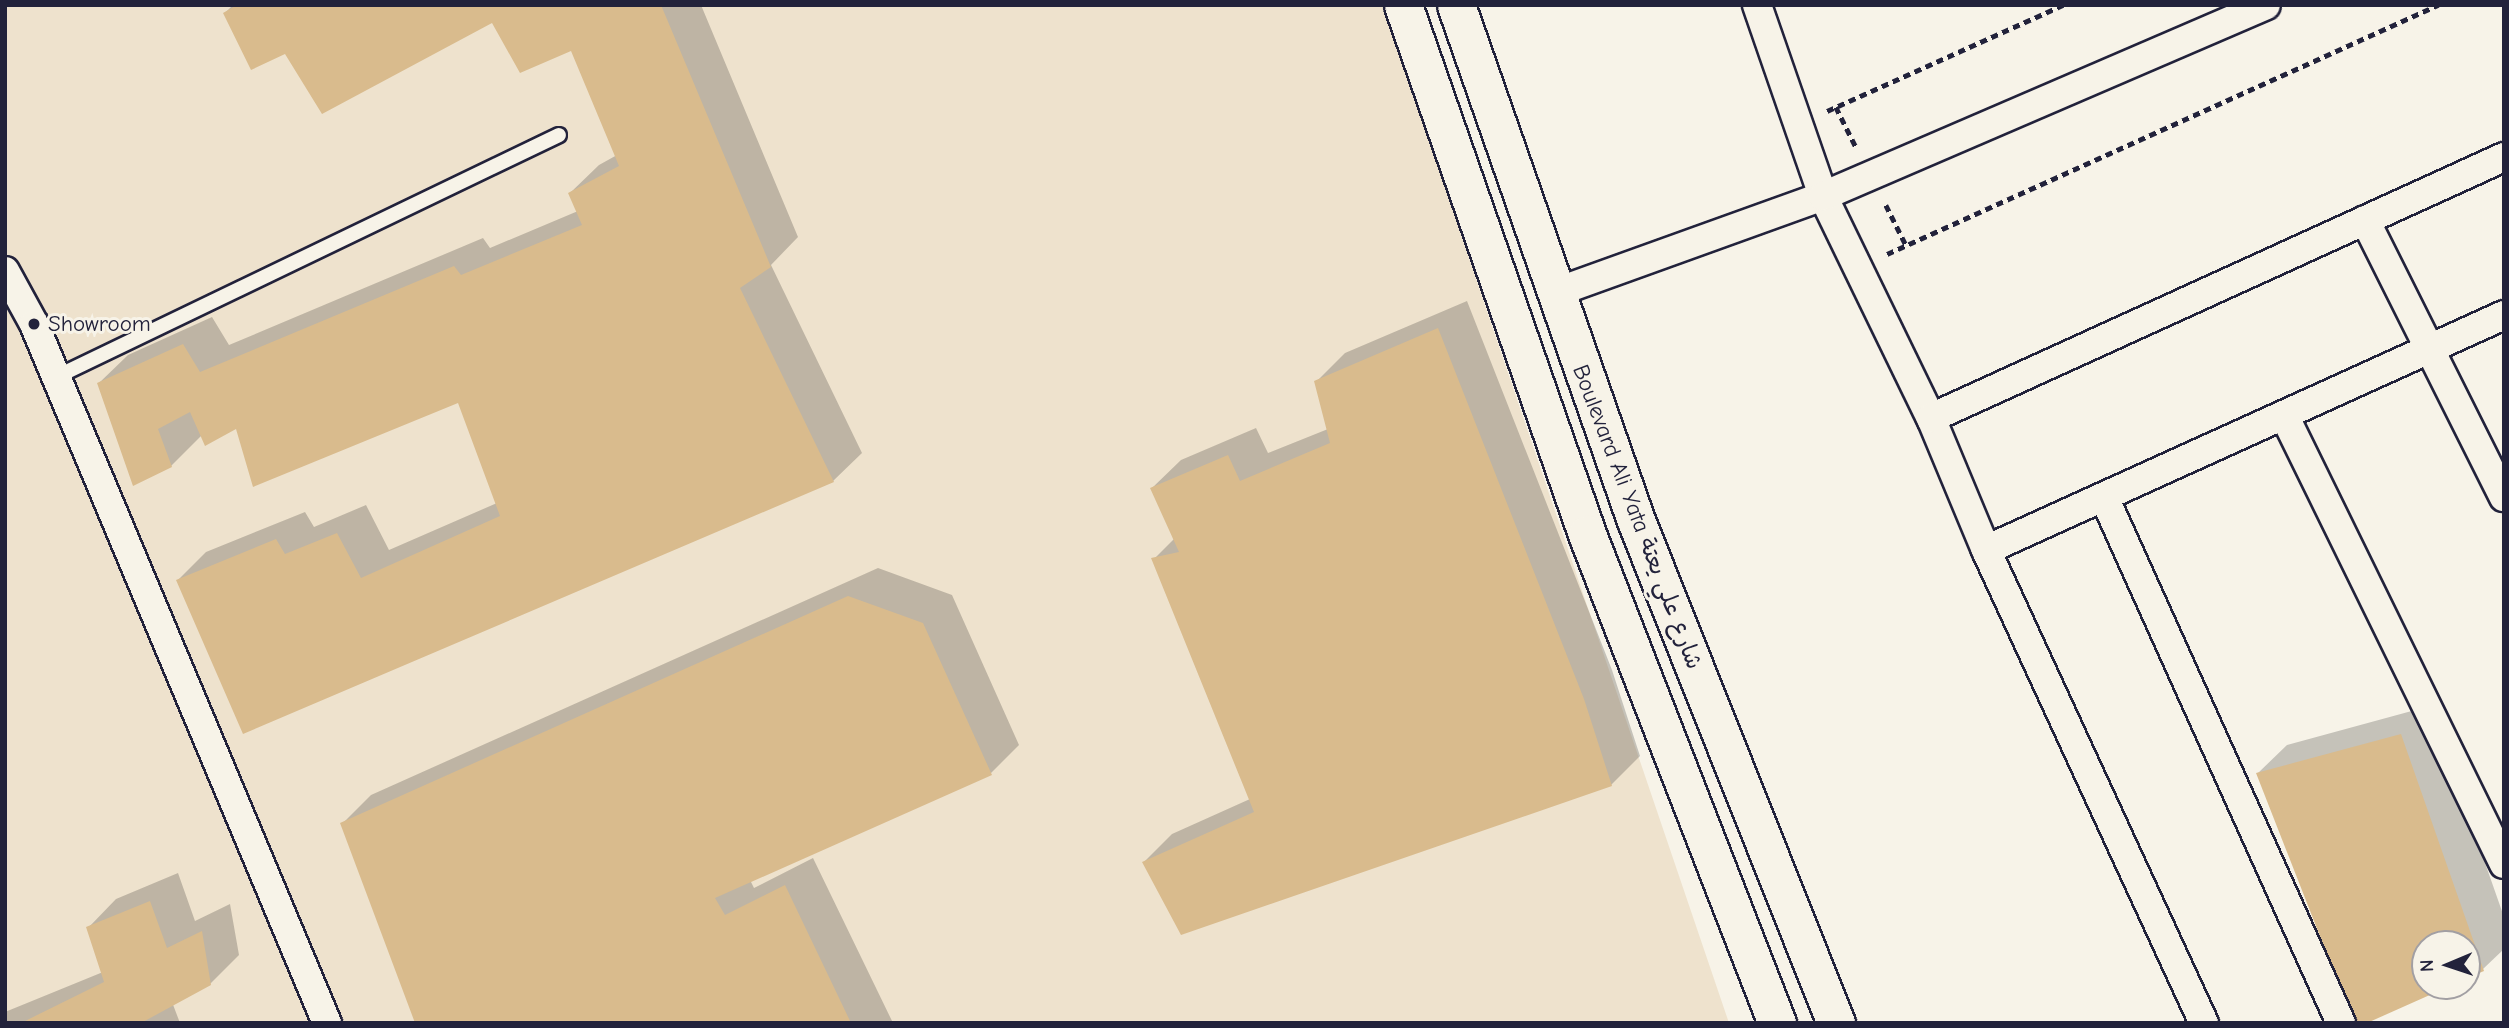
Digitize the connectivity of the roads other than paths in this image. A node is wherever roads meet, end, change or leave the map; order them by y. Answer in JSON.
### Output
{"nodes":[{"id":1,"x":1403,"y":5,"type":"edge"},
{"id":2,"x":1456,"y":5,"type":"edge"},
{"id":3,"x":1757,"y":5,"type":"edge"},
{"id":4,"x":2266,"y":5,"type":"edge"},
{"id":5,"x":559,"y":135,"type":"dead end"},
{"id":6,"x":2504,"y":157,"type":"edge"},
{"id":7,"x":1823,"y":196,"type":"junction"},
{"id":8,"x":2365,"y":220,"type":"junction"},
{"id":9,"x":5,"y":271,"type":"edge"},
{"id":10,"x":1554,"y":293,"type":"junction"},
{"id":11,"x":2504,"y":315,"type":"edge"},
{"id":12,"x":2428,"y":350,"type":"junction"},
{"id":13,"x":56,"y":377,"type":"junction"},
{"id":14,"x":2284,"y":415,"type":"junction"},
{"id":15,"x":1931,"y":418,"type":"junction"},
{"id":16,"x":2104,"y":497,"type":"junction"},
{"id":17,"x":2504,"y":497,"type":"edge"},
{"id":18,"x":1986,"y":550,"type":"junction"},
{"id":19,"x":2504,"y":864,"type":"edge"},
{"id":20,"x":327,"y":1023,"type":"edge"},
{"id":21,"x":1777,"y":1023,"type":"edge"},
{"id":22,"x":1836,"y":1023,"type":"edge"},
{"id":23,"x":2204,"y":1023,"type":"edge"},
{"id":24,"x":2341,"y":1023,"type":"edge"}],
"edges":[{"from":1,"to":21,"type":"street"},
{"from":2,"to":10,"type":"street","name":"Boulevard Ali Yata شارع علي يعتة"},
{"from":3,"to":7,"type":"street"},
{"from":4,"to":7,"type":"street"},
{"from":5,"to":13,"type":"lane"},
{"from":6,"to":8,"type":"street"},
{"from":7,"to":10,"type":"street"},
{"from":7,"to":15,"type":"street"},
{"from":8,"to":12,"type":"street"},
{"from":8,"to":15,"type":"street"},
{"from":9,"to":13,"type":"street"},
{"from":10,"to":22,"type":"street","name":"Boulevard Ali Yata شارع علي يعتة"},
{"from":11,"to":12,"type":"street"},
{"from":12,"to":14,"type":"street"},
{"from":12,"to":17,"type":"street"},
{"from":13,"to":20,"type":"street"},
{"from":14,"to":16,"type":"street"},
{"from":14,"to":19,"type":"street"},
{"from":15,"to":18,"type":"street"},
{"from":16,"to":18,"type":"street"},
{"from":16,"to":24,"type":"street"},
{"from":18,"to":23,"type":"street"}]}
